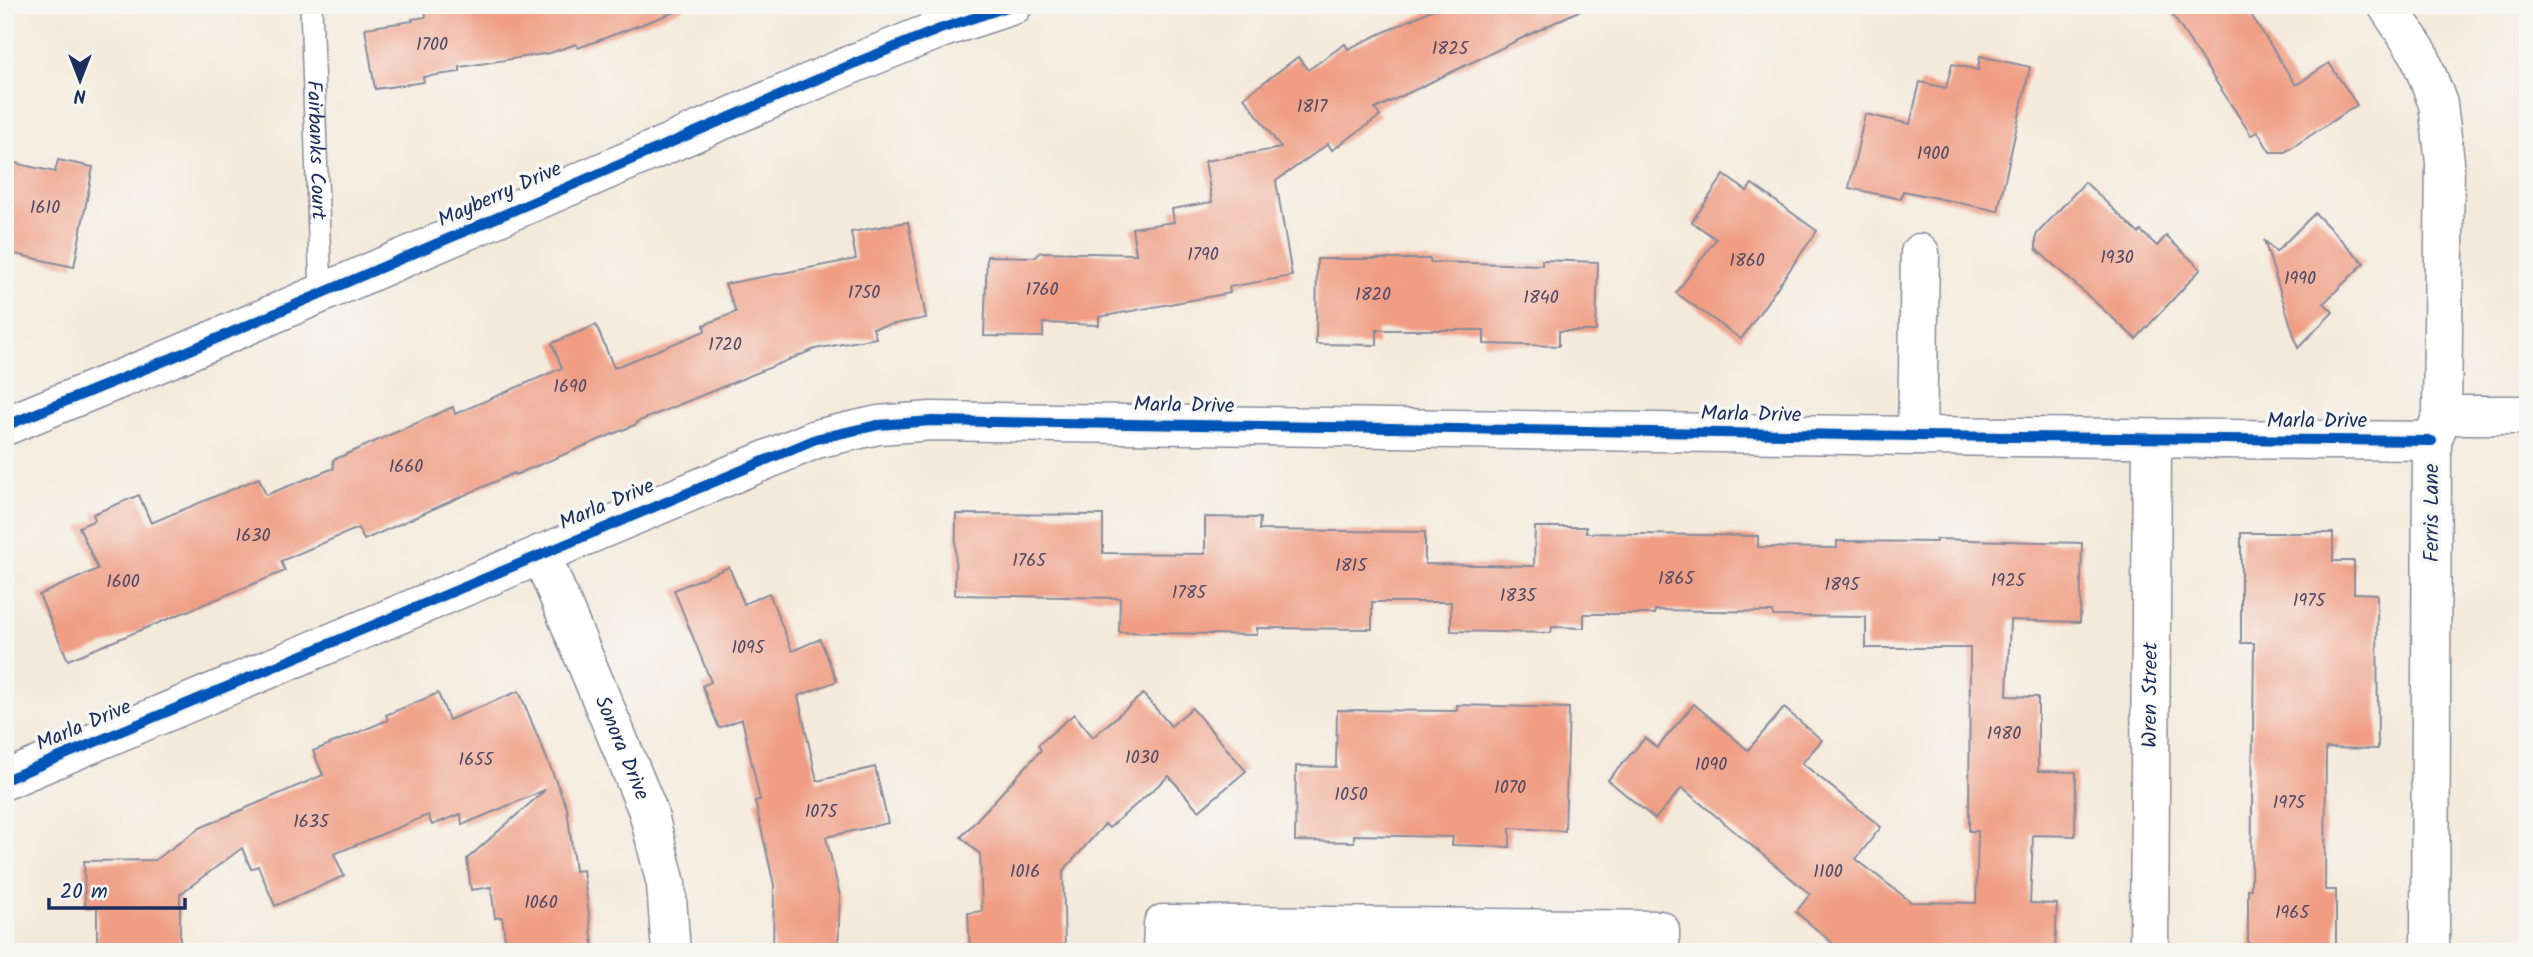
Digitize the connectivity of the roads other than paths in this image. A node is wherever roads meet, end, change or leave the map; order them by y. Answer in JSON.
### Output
{"nodes":[{"id":1,"x":311,"y":5,"type":"edge"},
{"id":2,"x":2387,"y":5,"type":"edge"},
{"id":3,"x":998,"y":8,"type":"edge"},
{"id":4,"x":1920,"y":253,"type":"dead end"},
{"id":5,"x":321,"y":294,"type":"junction"},
{"id":6,"x":2528,"y":415,"type":"edge"},
{"id":7,"x":5,"y":426,"type":"edge"},
{"id":8,"x":2437,"y":428,"type":"junction"},
{"id":9,"x":1917,"y":436,"type":"junction"},
{"id":10,"x":2152,"y":439,"type":"junction"},
{"id":11,"x":541,"y":554,"type":"junction"},
{"id":12,"x":5,"y":780,"type":"edge"},
{"id":13,"x":671,"y":952,"type":"edge"},
{"id":14,"x":1162,"y":952,"type":"edge"},
{"id":15,"x":1660,"y":952,"type":"edge"},
{"id":16,"x":2149,"y":952,"type":"edge"},
{"id":17,"x":2430,"y":952,"type":"edge"}],
"edges":[{"from":1,"to":5,"type":"lane","name":"Fairbanks Court"},
{"from":2,"to":8,"type":"street","name":"Ferris Lane"},
{"from":3,"to":5,"type":"street","name":"Mayberry Drive"},
{"from":4,"to":9,"type":"street"},
{"from":5,"to":7,"type":"street","name":"Mayberry Drive"},
{"from":6,"to":8,"type":"street","name":"Marla Drive"},
{"from":8,"to":10,"type":"street","name":"Marla Drive"},
{"from":8,"to":17,"type":"street","name":"Ferris Lane"},
{"from":9,"to":10,"type":"street","name":"Marla Drive"},
{"from":9,"to":11,"type":"street","name":"Marla Drive"},
{"from":10,"to":16,"type":"street","name":"Wren Street"},
{"from":11,"to":12,"type":"street","name":"Marla Drive"},
{"from":11,"to":13,"type":"street","name":"Sonora Drive"},
{"from":14,"to":15,"type":"street"}]}
